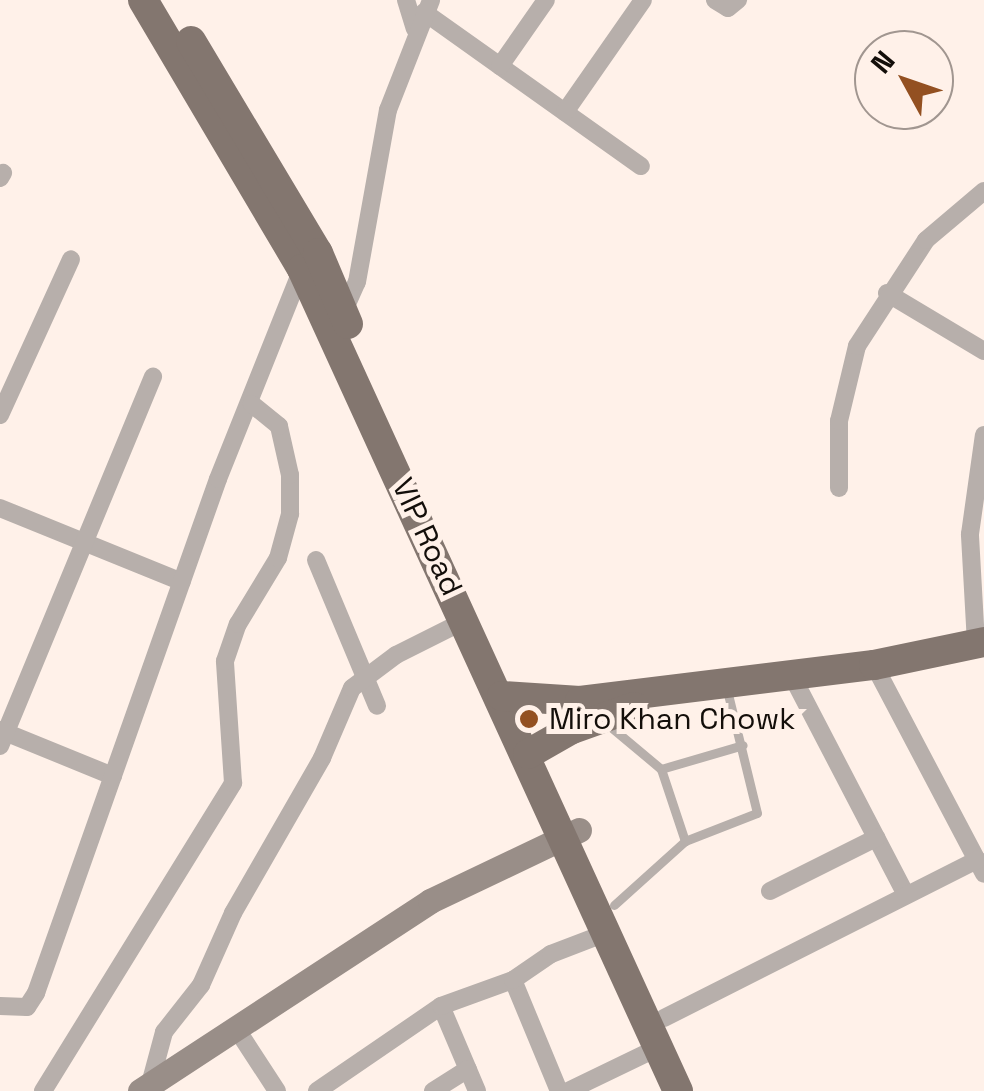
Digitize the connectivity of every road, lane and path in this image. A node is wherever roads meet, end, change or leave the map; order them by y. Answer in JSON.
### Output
{"nodes":[{"id":1,"x":143,"y":0,"type":"edge"},
{"id":2,"x":167,"y":0,"type":"edge"},
{"id":3,"x":406,"y":0,"type":"edge"},
{"id":4,"x":546,"y":0,"type":"edge"},
{"id":5,"x":643,"y":0,"type":"edge"},
{"id":6,"x":715,"y":0,"type":"edge"},
{"id":7,"x":738,"y":0,"type":"edge"},
{"id":8,"x":423,"y":14,"type":"edge"},
{"id":9,"x":500,"y":66,"type":"junction"},
{"id":10,"x":566,"y":112,"type":"junction"},
{"id":11,"x":641,"y":166,"type":"dead end"},
{"id":12,"x":984,"y":191,"type":"edge"},
{"id":13,"x":70,"y":260,"type":"dead end"},
{"id":14,"x":302,"y":269,"type":"junction"},
{"id":15,"x":886,"y":293,"type":"junction"},
{"id":16,"x":334,"y":318,"type":"junction"},
{"id":17,"x":984,"y":352,"type":"edge"},
{"id":18,"x":154,"y":376,"type":"dead end"},
{"id":19,"x":252,"y":404,"type":"junction"},
{"id":20,"x":0,"y":415,"type":"edge"},
{"id":21,"x":984,"y":435,"type":"edge"},
{"id":22,"x":839,"y":488,"type":"dead end"},
{"id":23,"x":0,"y":508,"type":"edge"},
{"id":24,"x":977,"y":533,"type":"edge"},
{"id":25,"x":84,"y":544,"type":"junction"},
{"id":26,"x":316,"y":560,"type":"dead end"},
{"id":27,"x":182,"y":582,"type":"junction"},
{"id":28,"x":466,"y":620,"type":"junction"},
{"id":29,"x":980,"y":643,"type":"edge"},
{"id":30,"x":874,"y":664,"type":"junction"},
{"id":31,"x":364,"y":674,"type":"junction"},
{"id":32,"x":791,"y":674,"type":"junction"},
{"id":33,"x":717,"y":682,"type":"junction"},
{"id":34,"x":510,"y":696,"type":"junction"},
{"id":35,"x":378,"y":706,"type":"dead end"},
{"id":36,"x":600,"y":718,"type":"junction"},
{"id":37,"x":2,"y":736,"type":"edge"},
{"id":38,"x":743,"y":744,"type":"junction"},
{"id":39,"x":534,"y":750,"type":"junction"},
{"id":40,"x":660,"y":769,"type":"junction"},
{"id":41,"x":113,"y":776,"type":"junction"},
{"id":42,"x":571,"y":833,"type":"junction"},
{"id":43,"x":876,"y":838,"type":"junction"},
{"id":44,"x":685,"y":841,"type":"junction"},
{"id":45,"x":980,"y":867,"type":"edge"},
{"id":46,"x":770,"y":892,"type":"dead end"},
{"id":47,"x":906,"y":896,"type":"junction"},
{"id":48,"x":610,"y":919,"type":"junction"},
{"id":49,"x":513,"y":980,"type":"junction"},
{"id":50,"x":0,"y":1006,"type":"edge"},
{"id":51,"x":441,"y":1006,"type":"junction"},
{"id":52,"x":236,"y":1028,"type":"junction"},
{"id":53,"x":661,"y":1033,"type":"junction"},
{"id":54,"x":468,"y":1069,"type":"junction"},
{"id":55,"x":145,"y":1087,"type":"edge"},
{"id":56,"x":43,"y":1091,"type":"edge"},
{"id":57,"x":277,"y":1091,"type":"edge"},
{"id":58,"x":317,"y":1091,"type":"edge"},
{"id":59,"x":432,"y":1091,"type":"edge"},
{"id":60,"x":477,"y":1091,"type":"edge"},
{"id":61,"x":559,"y":1091,"type":"edge"},
{"id":62,"x":568,"y":1091,"type":"edge"},
{"id":63,"x":678,"y":1091,"type":"edge"},
{"id":64,"x":697,"y":1091,"type":"edge"}],
"edges":[{"from":1,"to":14,"type":"main road","name":"VIP Road"},
{"from":2,"to":16,"type":"main road","name":"VIP Road"},
{"from":3,"to":8,"type":"street"},
{"from":4,"to":9,"type":"street"},
{"from":5,"to":10,"type":"street"},
{"from":6,"to":7,"type":"street"},
{"from":8,"to":9,"type":"street"},
{"from":8,"to":16,"type":"street"},
{"from":9,"to":10,"type":"street"},
{"from":10,"to":11,"type":"street"},
{"from":12,"to":15,"type":"street"},
{"from":13,"to":20,"type":"street"},
{"from":14,"to":16,"type":"main road","name":"VIP Road"},
{"from":14,"to":19,"type":"street"},
{"from":15,"to":17,"type":"street"},
{"from":15,"to":22,"type":"street"},
{"from":16,"to":28,"type":"main road","name":"VIP Road"},
{"from":16,"to":34,"type":"main road","name":"VIP Road"},
{"from":18,"to":25,"type":"street"},
{"from":19,"to":27,"type":"street"},
{"from":19,"to":56,"type":"street"},
{"from":21,"to":24,"type":"street"},
{"from":23,"to":25,"type":"street"},
{"from":24,"to":29,"type":"street"},
{"from":25,"to":27,"type":"street"},
{"from":25,"to":37,"type":"street"},
{"from":26,"to":31,"type":"street"},
{"from":27,"to":41,"type":"street"},
{"from":28,"to":31,"type":"street"},
{"from":28,"to":34,"type":"main road","name":"VIP Road"},
{"from":29,"to":30,"type":"main road"},
{"from":30,"to":32,"type":"main road"},
{"from":30,"to":45,"type":"street"},
{"from":31,"to":35,"type":"street"},
{"from":31,"to":55,"type":"street"},
{"from":32,"to":33,"type":"main road"},
{"from":32,"to":43,"type":"street"},
{"from":33,"to":34,"type":"main road"},
{"from":33,"to":36,"type":"main road"},
{"from":33,"to":38,"type":"lane"},
{"from":34,"to":39,"type":"main road","name":"VIP Road"},
{"from":36,"to":39,"type":"main road"},
{"from":36,"to":40,"type":"lane"},
{"from":37,"to":41,"type":"street"},
{"from":38,"to":40,"type":"lane"},
{"from":38,"to":44,"type":"lane"},
{"from":39,"to":42,"type":"main road","name":"VIP Road"},
{"from":40,"to":44,"type":"lane"},
{"from":41,"to":50,"type":"street"},
{"from":42,"to":48,"type":"main road","name":"VIP Road"},
{"from":42,"to":52,"type":"main road"},
{"from":43,"to":46,"type":"street"},
{"from":43,"to":47,"type":"street"},
{"from":44,"to":48,"type":"lane"},
{"from":45,"to":47,"type":"street"},
{"from":47,"to":53,"type":"street"},
{"from":48,"to":49,"type":"street"},
{"from":48,"to":53,"type":"main road","name":"VIP Road"},
{"from":49,"to":51,"type":"street"},
{"from":49,"to":61,"type":"street"},
{"from":51,"to":54,"type":"street"},
{"from":51,"to":58,"type":"street"},
{"from":52,"to":55,"type":"main road"},
{"from":52,"to":57,"type":"street"},
{"from":53,"to":62,"type":"street"},
{"from":53,"to":63,"type":"main road","name":"VIP Road"},
{"from":53,"to":64,"type":"main road","name":"VIP Road"},
{"from":54,"to":59,"type":"street"},
{"from":54,"to":60,"type":"street"}]}
